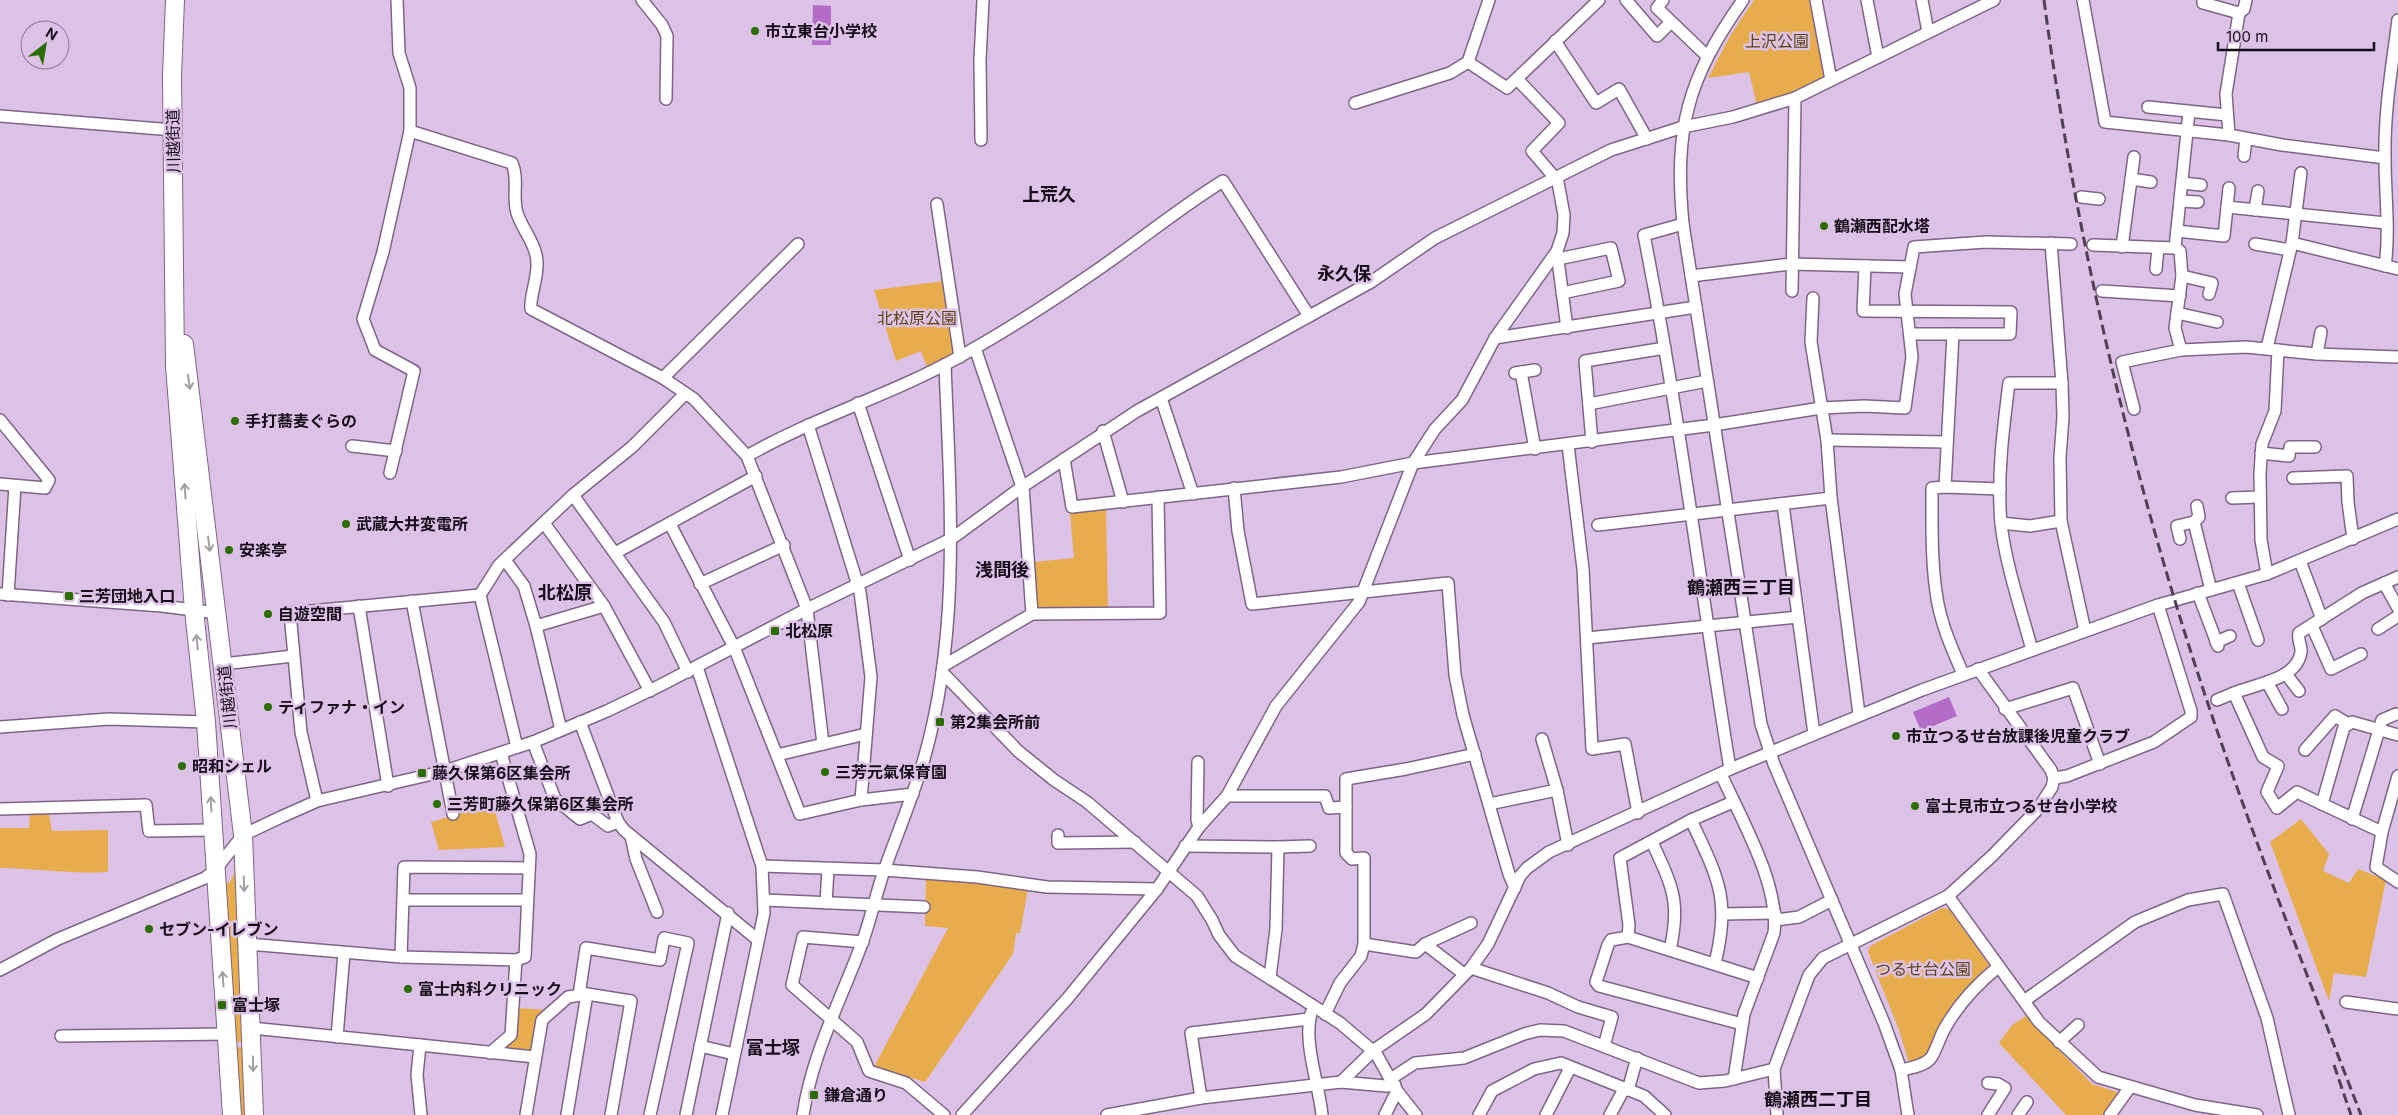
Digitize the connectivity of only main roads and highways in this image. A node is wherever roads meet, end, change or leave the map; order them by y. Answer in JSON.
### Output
{"nodes":[{"id":1,"x":175,"y":0,"type":"edge"},
{"id":2,"x":175,"y":282,"type":"junction"},
{"id":3,"x":232,"y":1115,"type":"edge"},
{"id":4,"x":254,"y":1115,"type":"edge"}],
"edges":[{"from":1,"to":2,"type":"highway","name":"川越街道"},
{"from":3,"to":2,"type":"highway","name":"川越街道","one_way":true},
{"from":2,"to":4,"type":"highway","name":"川越街道","one_way":true}]}
